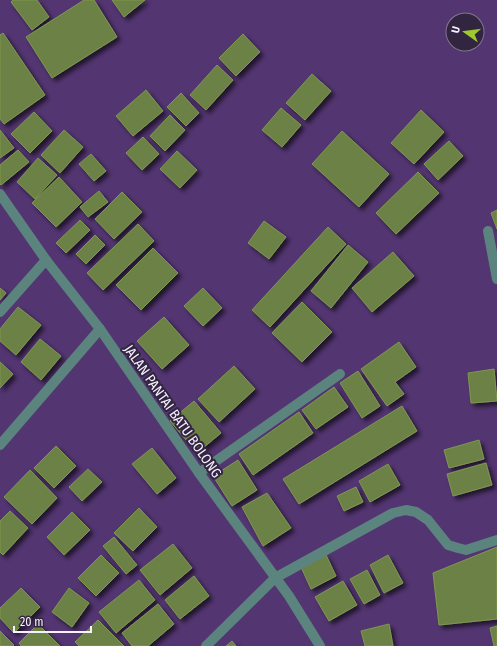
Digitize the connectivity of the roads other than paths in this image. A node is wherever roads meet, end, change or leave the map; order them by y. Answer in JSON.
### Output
{"nodes":[{"id":1,"x":0,"y":194,"type":"edge"},
{"id":2,"x":488,"y":231,"type":"dead end"},
{"id":3,"x":46,"y":260,"type":"junction"},
{"id":4,"x":497,"y":279,"type":"edge"},
{"id":5,"x":0,"y":312,"type":"edge"},
{"id":6,"x":100,"y":329,"type":"junction"},
{"id":7,"x":340,"y":374,"type":"dead end"},
{"id":8,"x":0,"y":445,"type":"edge"},
{"id":9,"x":199,"y":473,"type":"junction"},
{"id":10,"x":497,"y":540,"type":"edge"},
{"id":11,"x":275,"y":578,"type":"junction"},
{"id":12,"x":206,"y":646,"type":"edge"},
{"id":13,"x":320,"y":646,"type":"edge"}],
"edges":[{"from":1,"to":3,"type":"street","name":"JALAN PANTAI BATU BOLONG"},
{"from":2,"to":4,"type":"street"},
{"from":3,"to":5,"type":"street"},
{"from":3,"to":6,"type":"street","name":"JALAN PANTAI BATU BOLONG"},
{"from":6,"to":8,"type":"street"},
{"from":6,"to":9,"type":"street","name":"JALAN PANTAI BATU BOLONG"},
{"from":7,"to":9,"type":"street"},
{"from":9,"to":11,"type":"street","name":"JALAN PANTAI BATU BOLONG"},
{"from":10,"to":11,"type":"street"},
{"from":11,"to":12,"type":"street"},
{"from":11,"to":13,"type":"street","name":"JALAN PANTAI BATU BOLONG"}]}
